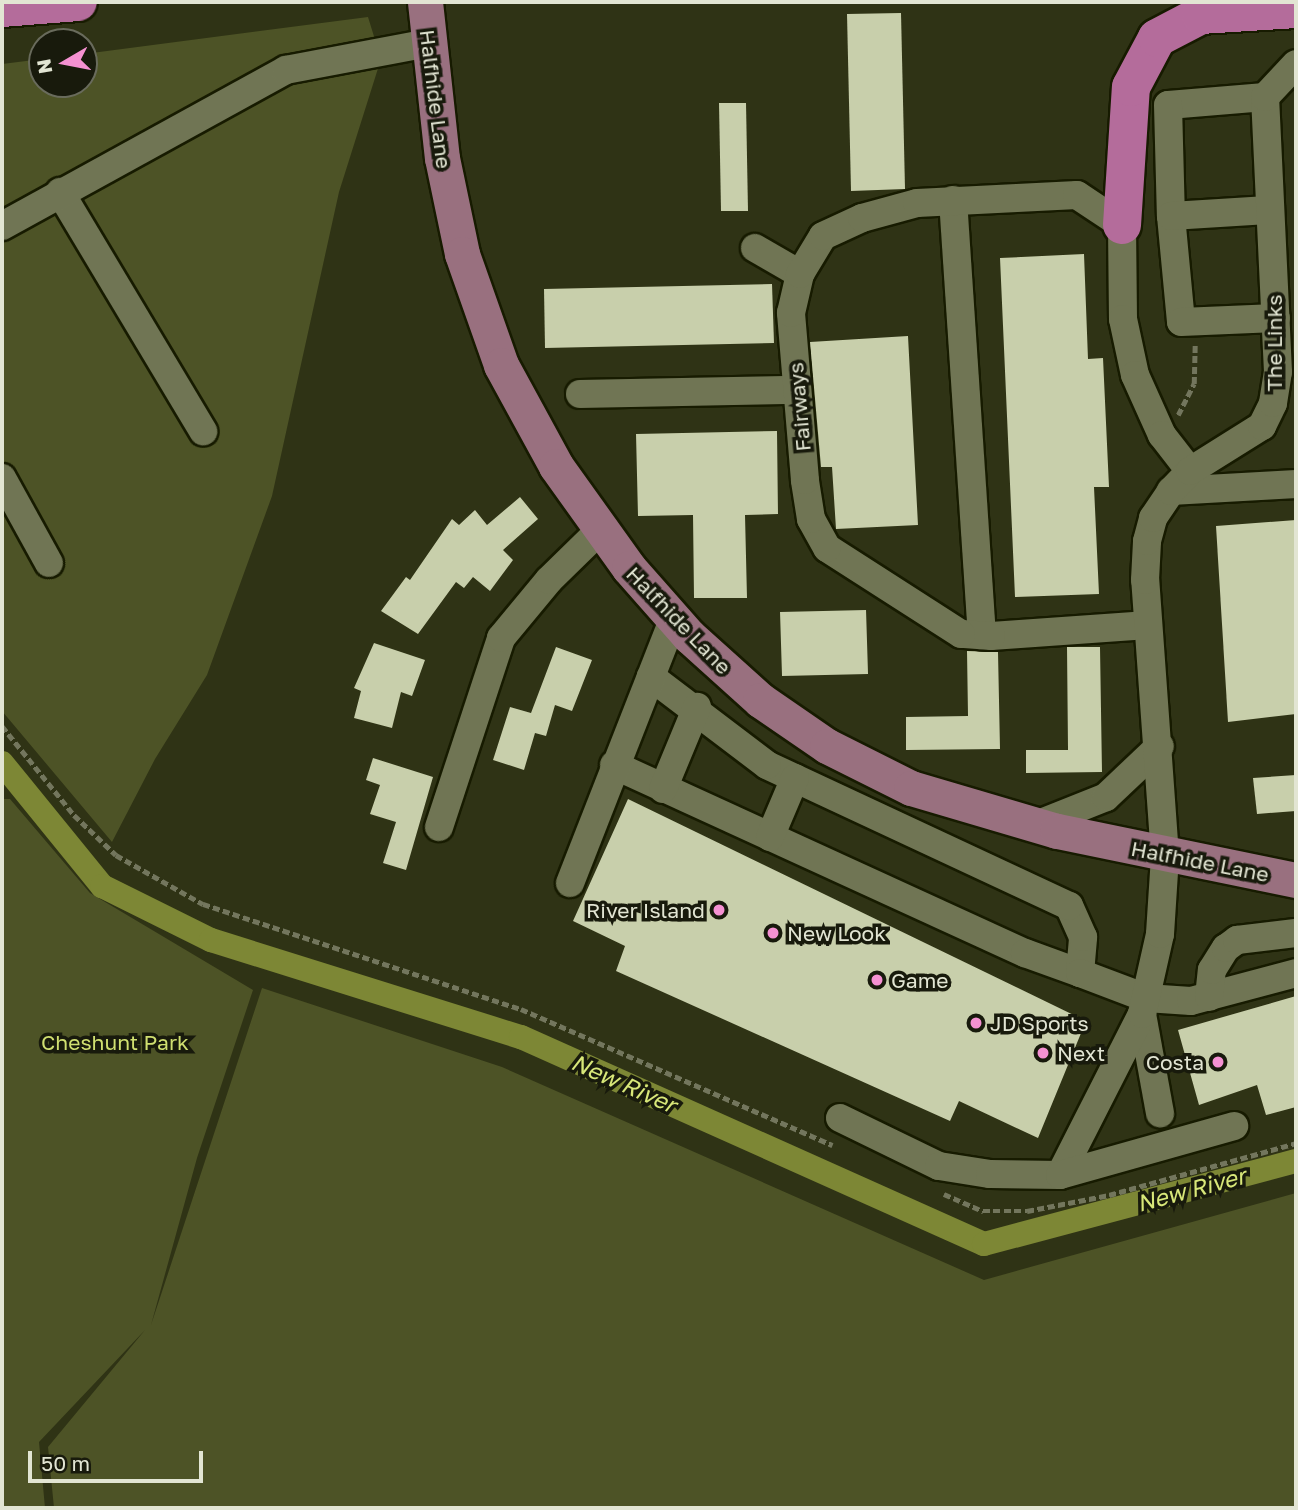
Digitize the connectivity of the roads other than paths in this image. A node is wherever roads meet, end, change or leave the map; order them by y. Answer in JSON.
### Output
{"nodes":[{"id":1,"x":78,"y":2,"type":"edge"},
{"id":2,"x":425,"y":2,"type":"edge"},
{"id":3,"x":2,"y":8,"type":"edge"},
{"id":4,"x":1296,"y":9,"type":"edge"},
{"id":5,"x":429,"y":43,"type":"junction"},
{"id":6,"x":1296,"y":64,"type":"edge"},
{"id":7,"x":1265,"y":97,"type":"junction"},
{"id":8,"x":60,"y":192,"type":"junction"},
{"id":9,"x":953,"y":201,"type":"junction"},
{"id":10,"x":1268,"y":210,"type":"junction"},
{"id":11,"x":1171,"y":216,"type":"junction"},
{"id":12,"x":1122,"y":225,"type":"junction"},
{"id":13,"x":2,"y":226,"type":"edge"},
{"id":14,"x":755,"y":248,"type":"dead end"},
{"id":15,"x":800,"y":274,"type":"junction"},
{"id":16,"x":1276,"y":318,"type":"junction"},
{"id":17,"x":797,"y":390,"type":"junction"},
{"id":18,"x":580,"y":394,"type":"dead end"},
{"id":19,"x":203,"y":431,"type":"dead end"},
{"id":20,"x":1190,"y":471,"type":"junction"},
{"id":21,"x":2,"y":478,"type":"edge"},
{"id":22,"x":1296,"y":484,"type":"edge"},
{"id":23,"x":1171,"y":491,"type":"junction"},
{"id":24,"x":601,"y":530,"type":"junction"},
{"id":25,"x":49,"y":562,"type":"dead end"},
{"id":26,"x":674,"y":618,"type":"junction"},
{"id":27,"x":1148,"y":625,"type":"junction"},
{"id":28,"x":982,"y":635,"type":"junction"},
{"id":29,"x":651,"y":677,"type":"junction"},
{"id":30,"x":696,"y":707,"type":"junction"},
{"id":31,"x":1160,"y":746,"type":"junction"},
{"id":32,"x":614,"y":765,"type":"junction"},
{"id":33,"x":795,"y":778,"type":"junction"},
{"id":34,"x":663,"y":789,"type":"junction"},
{"id":35,"x":1036,"y":825,"type":"junction"},
{"id":36,"x":439,"y":827,"type":"dead end"},
{"id":37,"x":770,"y":837,"type":"junction"},
{"id":38,"x":1165,"y":856,"type":"junction"},
{"id":39,"x":1296,"y":880,"type":"edge"},
{"id":40,"x":570,"y":883,"type":"dead end"},
{"id":41,"x":1296,"y":933,"type":"edge"},
{"id":42,"x":1080,"y":973,"type":"junction"},
{"id":43,"x":1296,"y":973,"type":"edge"},
{"id":44,"x":1209,"y":997,"type":"junction"},
{"id":45,"x":1144,"y":1006,"type":"junction"},
{"id":46,"x":1160,"y":1113,"type":"dead end"},
{"id":47,"x":840,"y":1118,"type":"dead end"},
{"id":48,"x":1234,"y":1126,"type":"dead end"},
{"id":49,"x":1060,"y":1175,"type":"junction"}],
"edges":[{"from":1,"to":3,"type":"highway"},
{"from":2,"to":5,"type":"main road","name":"Halfhide Lane"},
{"from":4,"to":12,"type":"highway"},
{"from":5,"to":8,"type":"street"},
{"from":5,"to":24,"type":"main road","name":"Halfhide Lane"},
{"from":6,"to":7,"type":"street"},
{"from":7,"to":10,"type":"street","name":"The Links"},
{"from":7,"to":11,"type":"street"},
{"from":8,"to":13,"type":"street"},
{"from":8,"to":19,"type":"street"},
{"from":9,"to":12,"type":"street","name":"Fairways"},
{"from":9,"to":15,"type":"street","name":"Fairways"},
{"from":9,"to":28,"type":"street"},
{"from":10,"to":11,"type":"street"},
{"from":10,"to":16,"type":"street","name":"The Links"},
{"from":11,"to":16,"type":"street"},
{"from":12,"to":20,"type":"street"},
{"from":14,"to":15,"type":"street"},
{"from":15,"to":17,"type":"street","name":"Fairways"},
{"from":16,"to":20,"type":"street","name":"The Links"},
{"from":17,"to":18,"type":"street"},
{"from":17,"to":28,"type":"street","name":"Fairways"},
{"from":20,"to":23,"type":"street","name":"The Links"},
{"from":21,"to":25,"type":"street"},
{"from":22,"to":23,"type":"street"},
{"from":23,"to":27,"type":"street","name":"The Links"},
{"from":24,"to":26,"type":"main road","name":"Halfhide Lane"},
{"from":24,"to":36,"type":"street"},
{"from":26,"to":29,"type":"street"},
{"from":26,"to":35,"type":"main road","name":"Halfhide Lane"},
{"from":27,"to":28,"type":"street","name":"Fairways"},
{"from":27,"to":31,"type":"street","name":"The Links"},
{"from":29,"to":30,"type":"street"},
{"from":29,"to":32,"type":"street"},
{"from":30,"to":33,"type":"street"},
{"from":30,"to":34,"type":"street"},
{"from":31,"to":35,"type":"street"},
{"from":31,"to":38,"type":"street","name":"The Links"},
{"from":32,"to":34,"type":"street"},
{"from":32,"to":40,"type":"street"},
{"from":33,"to":37,"type":"street"},
{"from":33,"to":42,"type":"street"},
{"from":34,"to":37,"type":"street"},
{"from":35,"to":38,"type":"main road","name":"Halfhide Lane"},
{"from":37,"to":42,"type":"street"},
{"from":38,"to":39,"type":"main road","name":"Halfhide Lane"},
{"from":38,"to":45,"type":"street","name":"The Links"},
{"from":41,"to":44,"type":"street"},
{"from":42,"to":45,"type":"street"},
{"from":43,"to":44,"type":"street"},
{"from":44,"to":45,"type":"street"},
{"from":45,"to":46,"type":"street"},
{"from":45,"to":49,"type":"street"},
{"from":47,"to":49,"type":"street"},
{"from":48,"to":49,"type":"street"}]}
